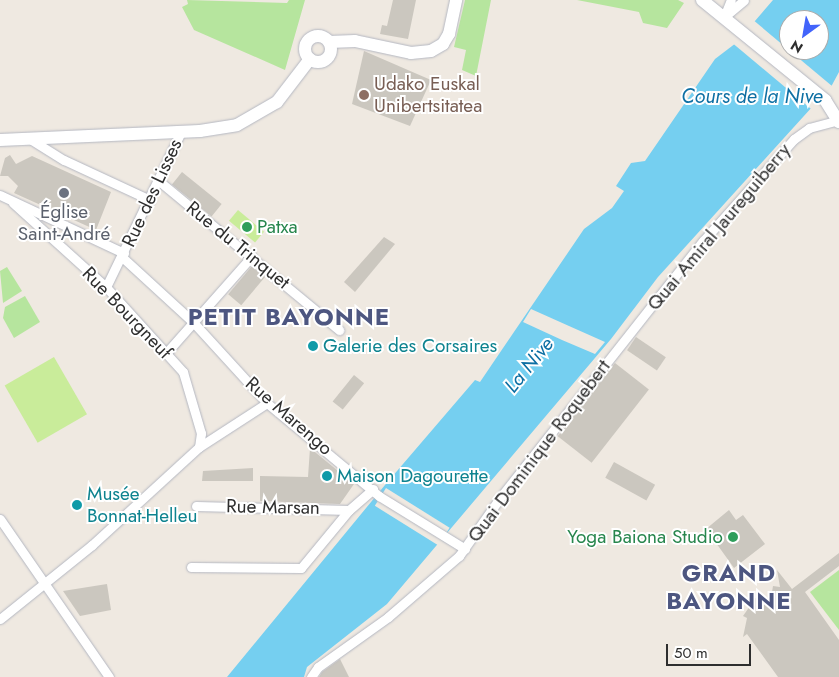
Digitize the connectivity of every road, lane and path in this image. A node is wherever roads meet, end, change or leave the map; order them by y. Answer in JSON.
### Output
{"nodes":[{"id":1,"x":456,"y":0,"type":"edge"},
{"id":2,"x":702,"y":0,"type":"edge"},
{"id":3,"x":731,"y":0,"type":"edge"},
{"id":4,"x":744,"y":0,"type":"edge"},
{"id":5,"x":724,"y":17,"type":"junction"},
{"id":6,"x":329,"y":42,"type":"junction"},
{"id":7,"x":310,"y":59,"type":"junction"},
{"id":8,"x":839,"y":120,"type":"edge"},
{"id":9,"x":181,"y":132,"type":"junction"},
{"id":10,"x":26,"y":136,"type":"junction"},
{"id":11,"x":0,"y":140,"type":"edge"},
{"id":12,"x":159,"y":180,"type":"junction"},
{"id":13,"x":0,"y":195,"type":"edge"},
{"id":14,"x":150,"y":200,"type":"junction"},
{"id":15,"x":13,"y":203,"type":"junction"},
{"id":16,"x":123,"y":255,"type":"junction"},
{"id":17,"x":252,"y":256,"type":"junction"},
{"id":18,"x":106,"y":287,"type":"junction"},
{"id":19,"x":193,"y":322,"type":"junction"},
{"id":20,"x":339,"y":330,"type":"dead end"},
{"id":21,"x":167,"y":352,"type":"junction"},
{"id":22,"x":613,"y":354,"type":"joint"},
{"id":23,"x":267,"y":403,"type":"junction"},
{"id":24,"x":199,"y":447,"type":"junction"},
{"id":25,"x":376,"y":492,"type":"junction"},
{"id":26,"x":196,"y":506,"type":"dead end"},
{"id":27,"x":349,"y":510,"type":"junction"},
{"id":28,"x":0,"y":519,"type":"edge"},
{"id":29,"x":465,"y":549,"type":"junction"},
{"id":30,"x":191,"y":567,"type":"dead end"},
{"id":31,"x":44,"y":582,"type":"junction"},
{"id":32,"x":0,"y":619,"type":"edge"},
{"id":33,"x":109,"y":677,"type":"edge"},
{"id":34,"x":311,"y":677,"type":"edge"}],
"edges":[{"from":1,"to":6,"type":"street"},
{"from":2,"to":5,"type":"street"},
{"from":3,"to":5,"type":"street"},
{"from":4,"to":5,"type":"street"},
{"from":5,"to":8,"type":"street"},
{"from":6,"to":7,"type":"street"},
{"from":6,"to":7,"type":"street"},
{"from":7,"to":9,"type":"street","name":"Rue des Lisses"},
{"from":8,"to":22,"type":"street","name":"Quai Amiral Jaureguiberry"},
{"from":9,"to":10,"type":"street"},
{"from":9,"to":12,"type":"street","name":"Rue des Lisses"},
{"from":10,"to":11,"type":"street"},
{"from":10,"to":14,"type":"street"},
{"from":12,"to":14,"type":"street","name":"Rue des Lisses"},
{"from":12,"to":17,"type":"street","name":"Rue du Trinquet"},
{"from":13,"to":15,"type":"street"},
{"from":14,"to":16,"type":"street","name":"Rue des Lisses"},
{"from":15,"to":16,"type":"street","name":"Rue Marengo"},
{"from":15,"to":18,"type":"street","name":"Rue Bourgneuf"},
{"from":16,"to":18,"type":"street","name":"Rue des Lisses"},
{"from":16,"to":19,"type":"street","name":"Rue Marengo"},
{"from":17,"to":19,"type":"street"},
{"from":17,"to":20,"type":"street","name":"Rue du Trinquet"},
{"from":18,"to":21,"type":"street","name":"Rue Bourgneuf"},
{"from":19,"to":21,"type":"street"},
{"from":19,"to":23,"type":"street","name":"Rue Marengo"},
{"from":21,"to":24,"type":"street","name":"Rue Bourgneuf"},
{"from":22,"to":29,"type":"street","name":"Quai Dominique Roquebert"},
{"from":23,"to":24,"type":"street"},
{"from":23,"to":25,"type":"street","name":"Rue Marengo"},
{"from":24,"to":31,"type":"street"},
{"from":25,"to":27,"type":"street"},
{"from":25,"to":29,"type":"street","name":"Rue Marengo"},
{"from":26,"to":27,"type":"street","name":"Rue Marsan"},
{"from":27,"to":30,"type":"street"},
{"from":28,"to":31,"type":"street"},
{"from":29,"to":34,"type":"street","name":"Quai Dominique Roquebert"},
{"from":31,"to":32,"type":"street"},
{"from":31,"to":33,"type":"street"}]}
